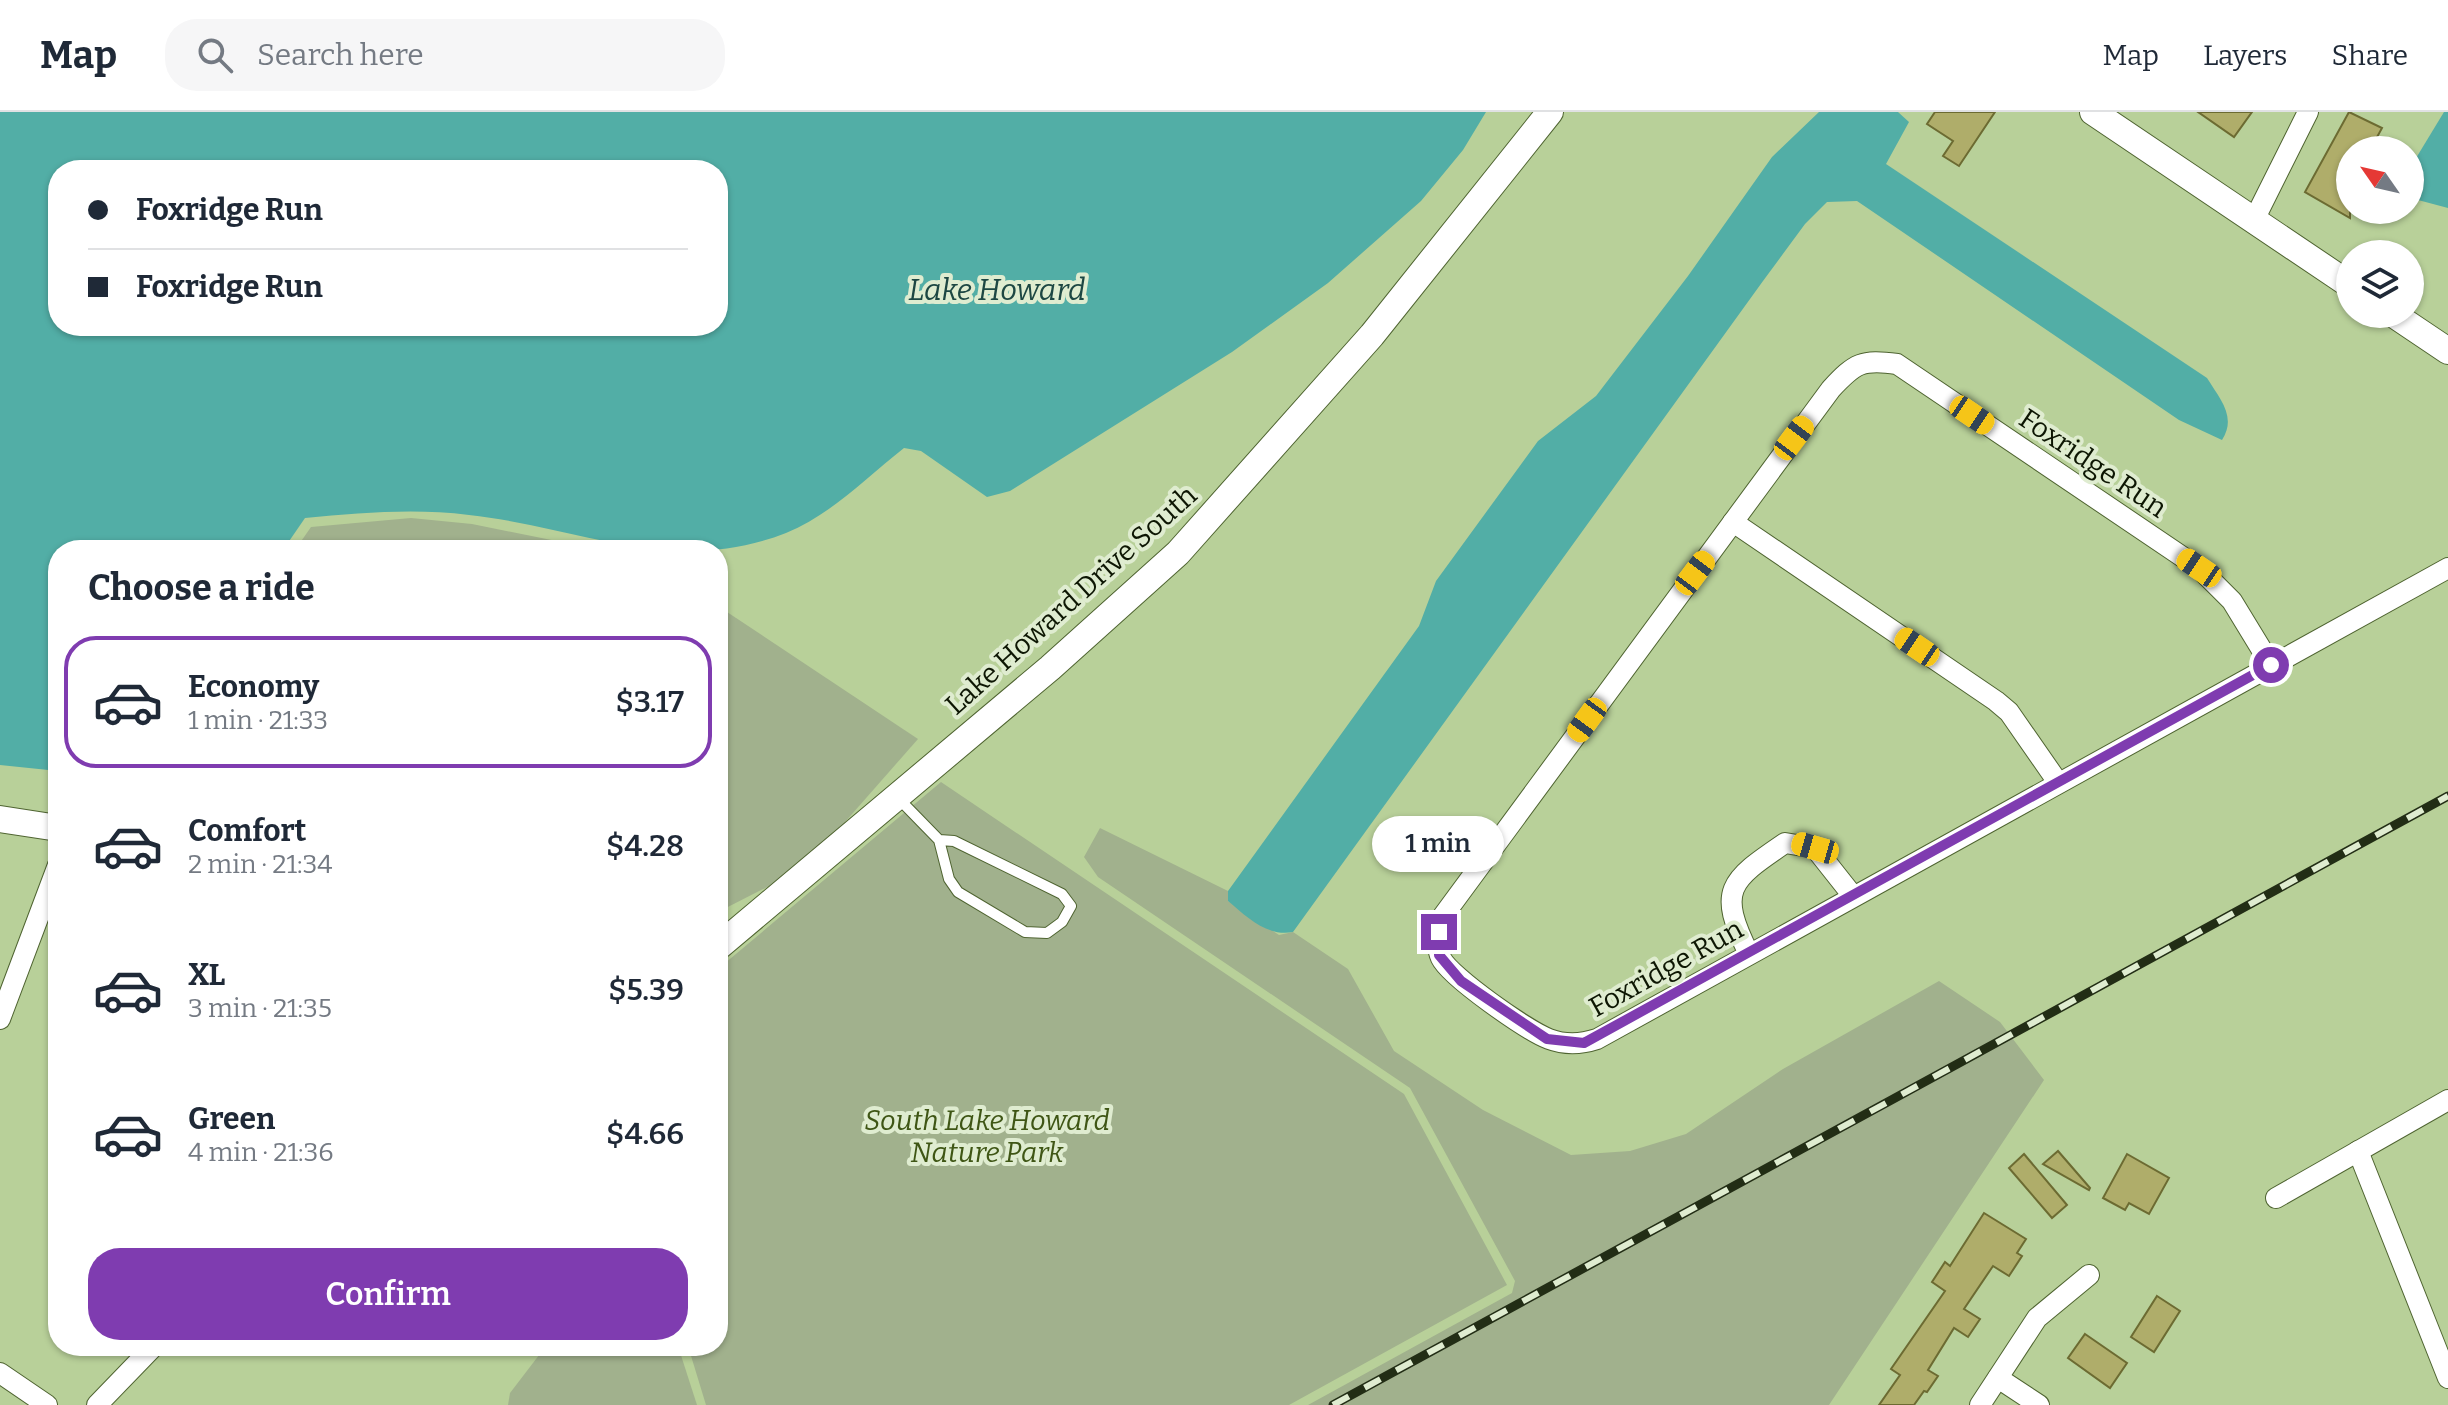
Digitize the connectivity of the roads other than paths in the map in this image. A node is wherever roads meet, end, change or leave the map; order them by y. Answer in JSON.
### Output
{"nodes":[{"id":1,"x":1550,"y":112,"type":"edge"},
{"id":2,"x":2093,"y":112,"type":"edge"},
{"id":3,"x":2308,"y":112,"type":"edge"},
{"id":4,"x":2254,"y":220,"type":"junction"},
{"id":5,"x":2336,"y":276,"type":"edge"},
{"id":6,"x":2414,"y":328,"type":"edge"},
{"id":7,"x":2448,"y":351,"type":"edge"},
{"id":8,"x":1733,"y":522,"type":"junction"},
{"id":9,"x":2448,"y":568,"type":"edge"},
{"id":10,"x":2271,"y":665,"type":"junction"},
{"id":11,"x":2057,"y":781,"type":"junction"},
{"id":12,"x":897,"y":798,"type":"junction"},
{"id":13,"x":0,"y":819,"type":"edge"},
{"id":14,"x":48,"y":826,"type":"edge"},
{"id":15,"x":939,"y":840,"type":"junction"},
{"id":16,"x":48,"y":892,"type":"edge"},
{"id":17,"x":1853,"y":896,"type":"junction"},
{"id":18,"x":728,"y":939,"type":"edge"},
{"id":19,"x":1749,"y":954,"type":"junction"},
{"id":20,"x":0,"y":1019,"type":"edge"},
{"id":21,"x":2448,"y":1100,"type":"edge"},
{"id":22,"x":2358,"y":1151,"type":"junction"},
{"id":23,"x":2276,"y":1198,"type":"dead end"},
{"id":24,"x":2089,"y":1275,"type":"dead end"},
{"id":25,"x":144,"y":1356,"type":"edge"},
{"id":26,"x":0,"y":1373,"type":"edge"},
{"id":27,"x":1998,"y":1378,"type":"junction"},
{"id":28,"x":2448,"y":1378,"type":"edge"},
{"id":29,"x":47,"y":1405,"type":"edge"},
{"id":30,"x":97,"y":1405,"type":"edge"},
{"id":31,"x":1980,"y":1405,"type":"edge"},
{"id":32,"x":2039,"y":1405,"type":"edge"}],
"edges":[{"from":1,"to":12,"type":"street","name":"Lake Howard Drive South"},
{"from":2,"to":4,"type":"street"},
{"from":3,"to":4,"type":"street"},
{"from":4,"to":5,"type":"street"},
{"from":6,"to":7,"type":"street"},
{"from":8,"to":10,"type":"street","name":"Foxridge Run"},
{"from":8,"to":11,"type":"street"},
{"from":8,"to":19,"type":"street","name":"Foxridge Run"},
{"from":9,"to":10,"type":"street","name":"Foxridge Run"},
{"from":10,"to":11,"type":"street","name":"Foxridge Run"},
{"from":11,"to":17,"type":"street","name":"Foxridge Run"},
{"from":12,"to":15,"type":"lane"},
{"from":12,"to":18,"type":"street","name":"Lake Howard Drive South"},
{"from":13,"to":14,"type":"street"},
{"from":15,"to":15,"type":"lane"},
{"from":16,"to":20,"type":"street"},
{"from":17,"to":19,"type":"street","name":"Foxridge Run"},
{"from":17,"to":19,"type":"street"},
{"from":21,"to":22,"type":"street"},
{"from":22,"to":23,"type":"street"},
{"from":22,"to":28,"type":"street"},
{"from":24,"to":27,"type":"street"},
{"from":25,"to":30,"type":"street"},
{"from":26,"to":29,"type":"street"},
{"from":27,"to":31,"type":"street"},
{"from":27,"to":32,"type":"street"}]}
